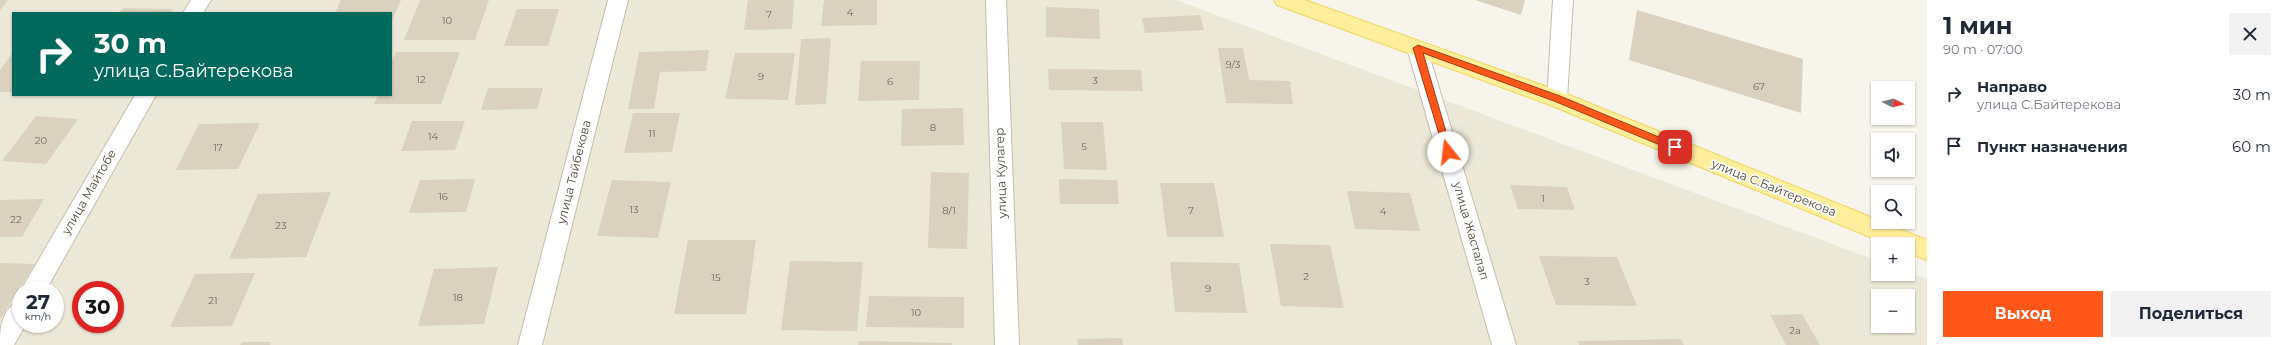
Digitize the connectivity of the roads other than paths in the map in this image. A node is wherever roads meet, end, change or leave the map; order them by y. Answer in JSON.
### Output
{"nodes":[{"id":1,"x":201,"y":0,"type":"edge"},
{"id":2,"x":618,"y":0,"type":"edge"},
{"id":3,"x":996,"y":0,"type":"edge"},
{"id":4,"x":1284,"y":0,"type":"edge"},
{"id":5,"x":1563,"y":0,"type":"edge"},
{"id":6,"x":194,"y":12,"type":"edge"},
{"id":7,"x":1418,"y":48,"type":"junction"},
{"id":8,"x":145,"y":96,"type":"edge"},
{"id":9,"x":1557,"y":99,"type":"junction"},
{"id":10,"x":1927,"y":250,"type":"edge"},
{"id":11,"x":38,"y":281,"type":"edge"},
{"id":12,"x":12,"y":326,"type":"edge"},
{"id":13,"x":1,"y":345,"type":"edge"},
{"id":14,"x":530,"y":345,"type":"edge"},
{"id":15,"x":1007,"y":345,"type":"edge"},
{"id":16,"x":1504,"y":345,"type":"edge"}],
"edges":[{"from":1,"to":6,"type":"street"},
{"from":2,"to":14,"type":"street","name":"улица Тайбекова"},
{"from":3,"to":15,"type":"street","name":"улица Кулагер"},
{"from":4,"to":7,"type":"main road","name":"улица С.Байтерекова"},
{"from":5,"to":9,"type":"street"},
{"from":7,"to":9,"type":"main road","name":"улица С.Байтерекова"},
{"from":7,"to":16,"type":"street","name":"улица Жасталап"},
{"from":8,"to":11,"type":"street","name":"улица Майтобе"},
{"from":9,"to":10,"type":"main road","name":"улица С.Байтерекова"},
{"from":12,"to":13,"type":"street"}]}
